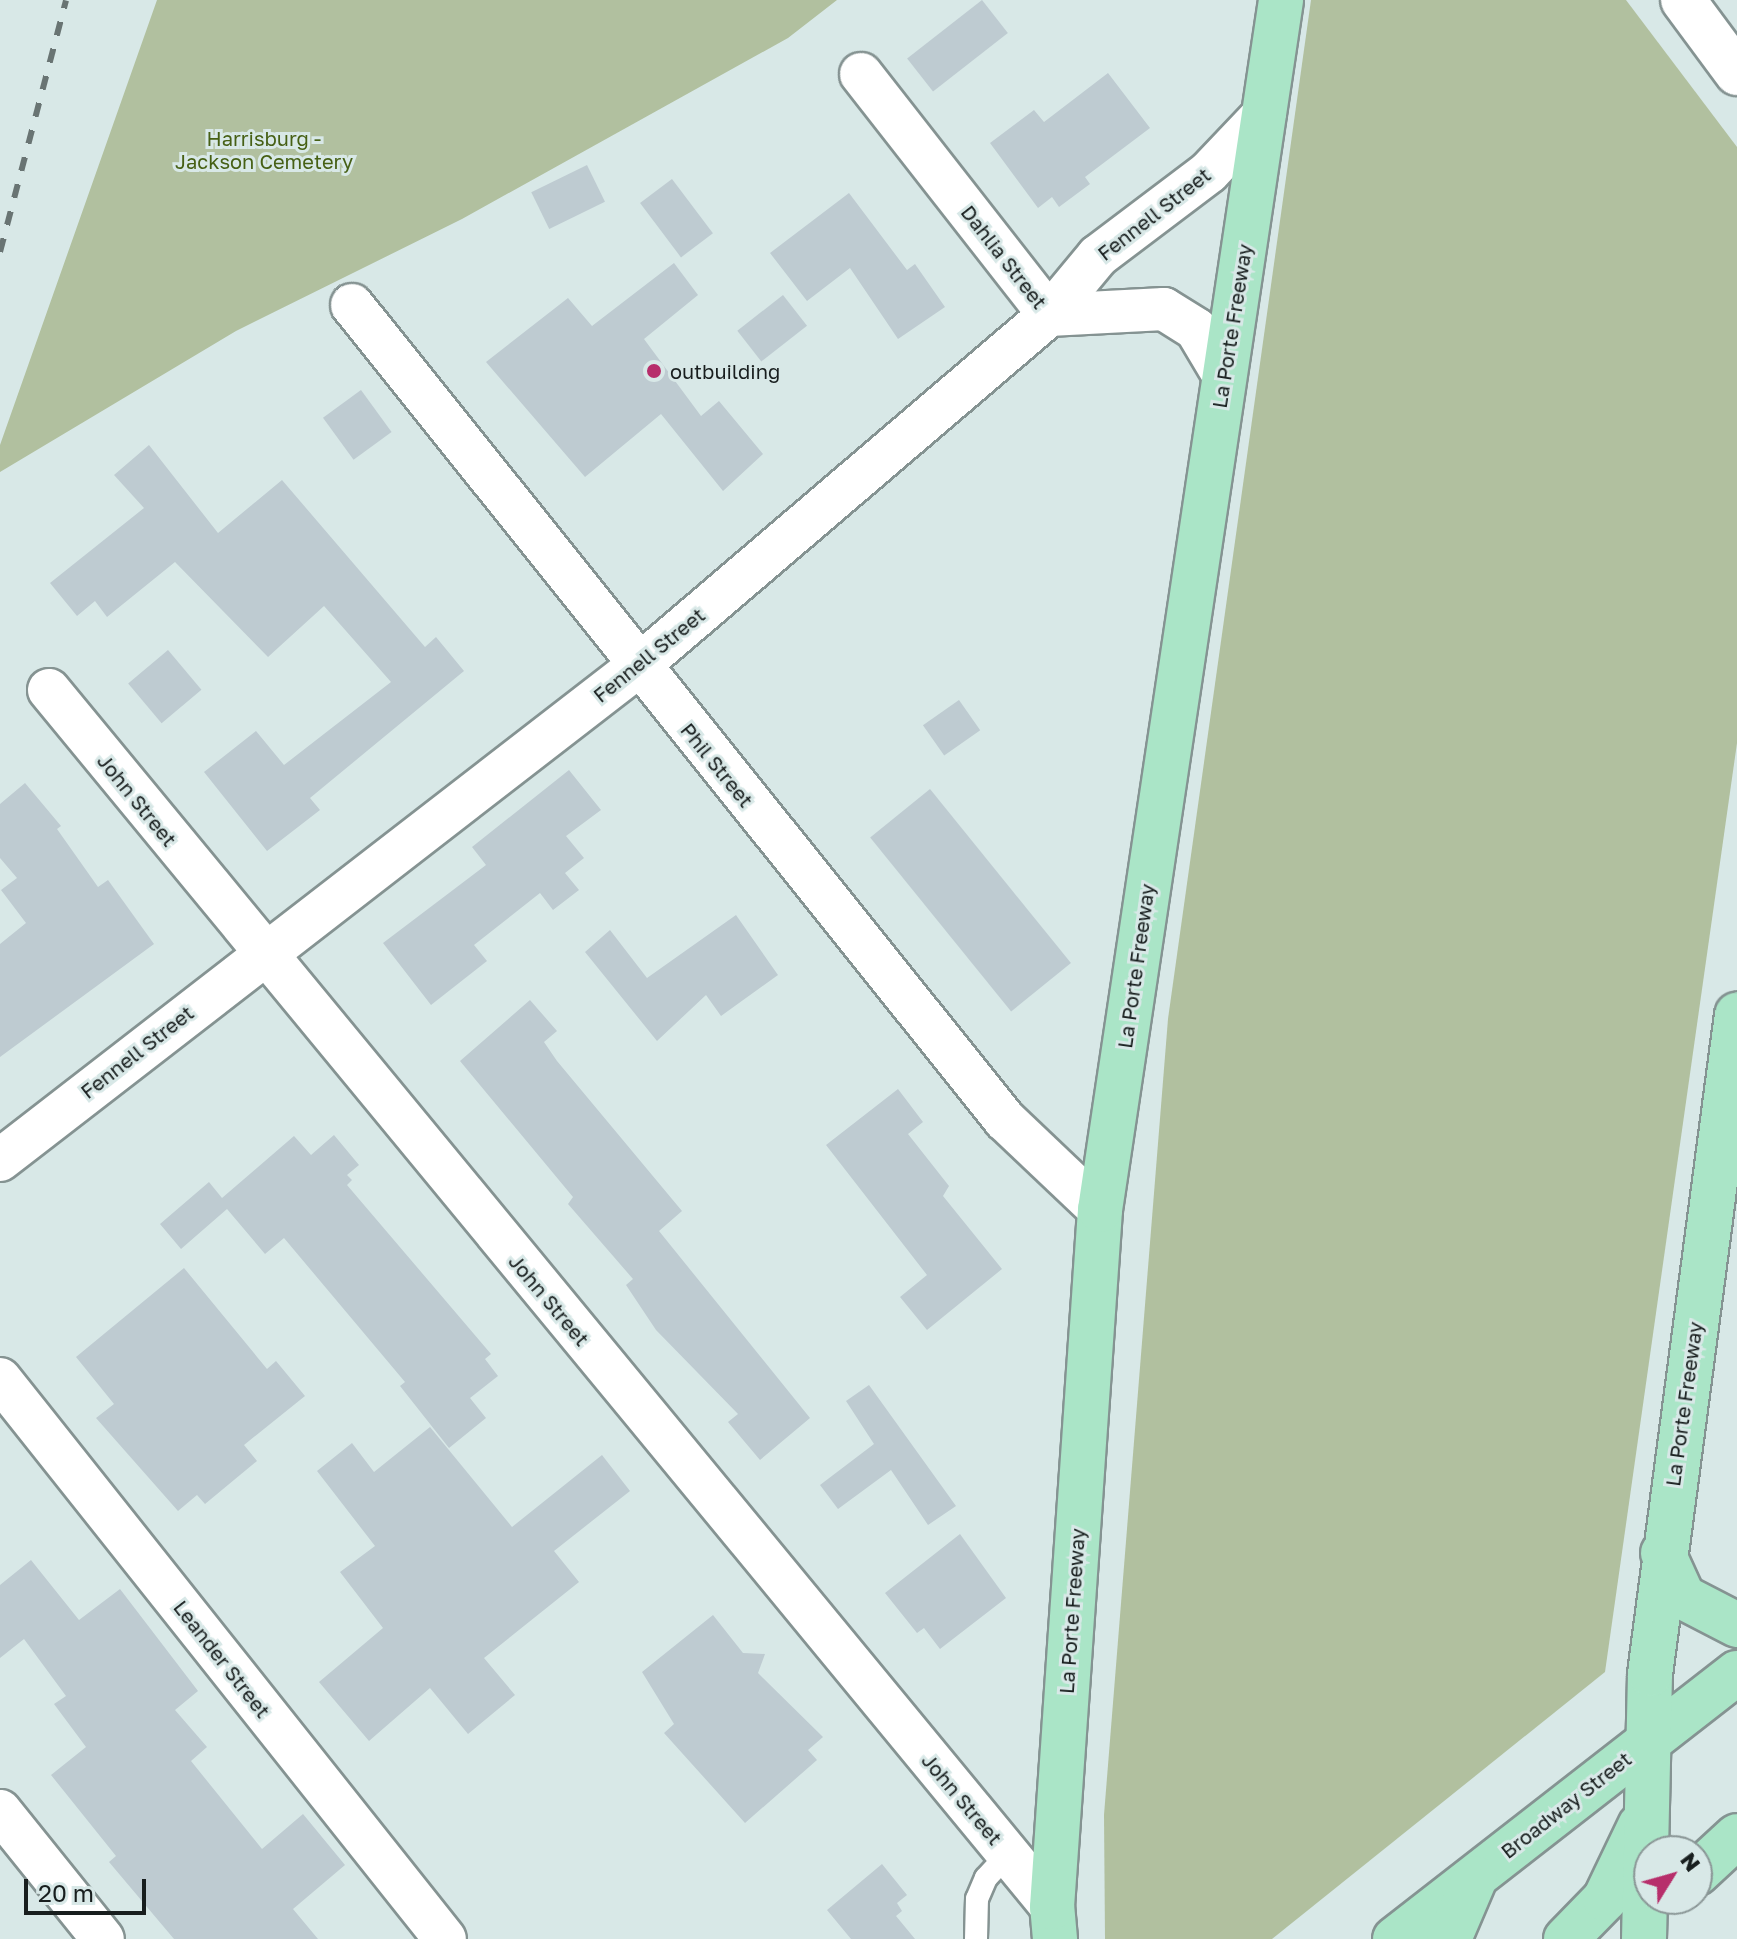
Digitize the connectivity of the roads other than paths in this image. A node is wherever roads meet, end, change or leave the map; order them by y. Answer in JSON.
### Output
{"nodes":[{"id":1,"x":1281,"y":0,"type":"edge"},
{"id":2,"x":1683,"y":0,"type":"edge"},
{"id":3,"x":1737,"y":73,"type":"edge"},
{"id":4,"x":861,"y":74,"type":"dead end"},
{"id":5,"x":1265,"y":113,"type":"junction"},
{"id":6,"x":352,"y":305,"type":"dead end"},
{"id":7,"x":1049,"y":315,"type":"junction"},
{"id":8,"x":1224,"y":376,"type":"junction"},
{"id":9,"x":637,"y":667,"type":"junction"},
{"id":10,"x":49,"y":690,"type":"dead end"},
{"id":11,"x":262,"y":955,"type":"junction"},
{"id":12,"x":1737,"y":1015,"type":"edge"},
{"id":13,"x":0,"y":1160,"type":"edge"},
{"id":14,"x":1100,"y":1210,"type":"junction"},
{"id":15,"x":0,"y":1379,"type":"edge"},
{"id":16,"x":1663,"y":1553,"type":"junction"},
{"id":17,"x":1737,"y":1625,"type":"edge"},
{"id":18,"x":1737,"y":1673,"type":"edge"},
{"id":19,"x":1647,"y":1741,"type":"junction"},
{"id":20,"x":1647,"y":1808,"type":"junction"},
{"id":21,"x":0,"y":1811,"type":"edge"},
{"id":22,"x":1737,"y":1836,"type":"edge"},
{"id":23,"x":1008,"y":1854,"type":"junction"},
{"id":24,"x":1713,"y":1858,"type":"edge"},
{"id":25,"x":1476,"y":1876,"type":"junction"},
{"id":26,"x":1054,"y":1923,"type":"edge"},
{"id":27,"x":1645,"y":1924,"type":"edge"},
{"id":28,"x":103,"y":1939,"type":"edge"},
{"id":29,"x":445,"y":1939,"type":"edge"},
{"id":30,"x":976,"y":1939,"type":"edge"},
{"id":31,"x":1395,"y":1939,"type":"edge"},
{"id":32,"x":1449,"y":1939,"type":"edge"},
{"id":33,"x":1566,"y":1939,"type":"edge"}],
"edges":[{"from":1,"to":5,"type":"main road","name":"La Porte Freeway"},
{"from":2,"to":3,"type":"main road"},
{"from":4,"to":7,"type":"street","name":"Dahlia Street"},
{"from":5,"to":7,"type":"street","name":"Fennell Street"},
{"from":5,"to":8,"type":"main road","name":"La Porte Freeway"},
{"from":6,"to":9,"type":"street","name":"Phil Street"},
{"from":7,"to":8,"type":"street","name":"Dahlia Street"},
{"from":7,"to":9,"type":"street","name":"Fennell Street"},
{"from":8,"to":14,"type":"main road","name":"La Porte Freeway"},
{"from":9,"to":11,"type":"street","name":"Fennell Street"},
{"from":9,"to":14,"type":"street","name":"Phil Street"},
{"from":10,"to":11,"type":"street","name":"John Street"},
{"from":11,"to":13,"type":"street","name":"Fennell Street"},
{"from":11,"to":23,"type":"street","name":"John Street"},
{"from":12,"to":16,"type":"main road","name":"La Porte Freeway"},
{"from":14,"to":26,"type":"main road","name":"La Porte Freeway"},
{"from":15,"to":29,"type":"street","name":"Leander Street"},
{"from":16,"to":17,"type":"main road"},
{"from":16,"to":19,"type":"main road","name":"La Porte Freeway"},
{"from":18,"to":19,"type":"main road","name":"Broadway Street"},
{"from":19,"to":20,"type":"main road","name":"La Porte Freeway"},
{"from":19,"to":25,"type":"main road","name":"Broadway Street"},
{"from":20,"to":27,"type":"main road","name":"La Porte Freeway"},
{"from":20,"to":33,"type":"main road"},
{"from":21,"to":28,"type":"street"},
{"from":22,"to":24,"type":"main road"},
{"from":23,"to":26,"type":"street","name":"John Street"},
{"from":23,"to":30,"type":"lane"},
{"from":25,"to":31,"type":"main road","name":"Broadway Street"},
{"from":25,"to":32,"type":"main road"}]}
